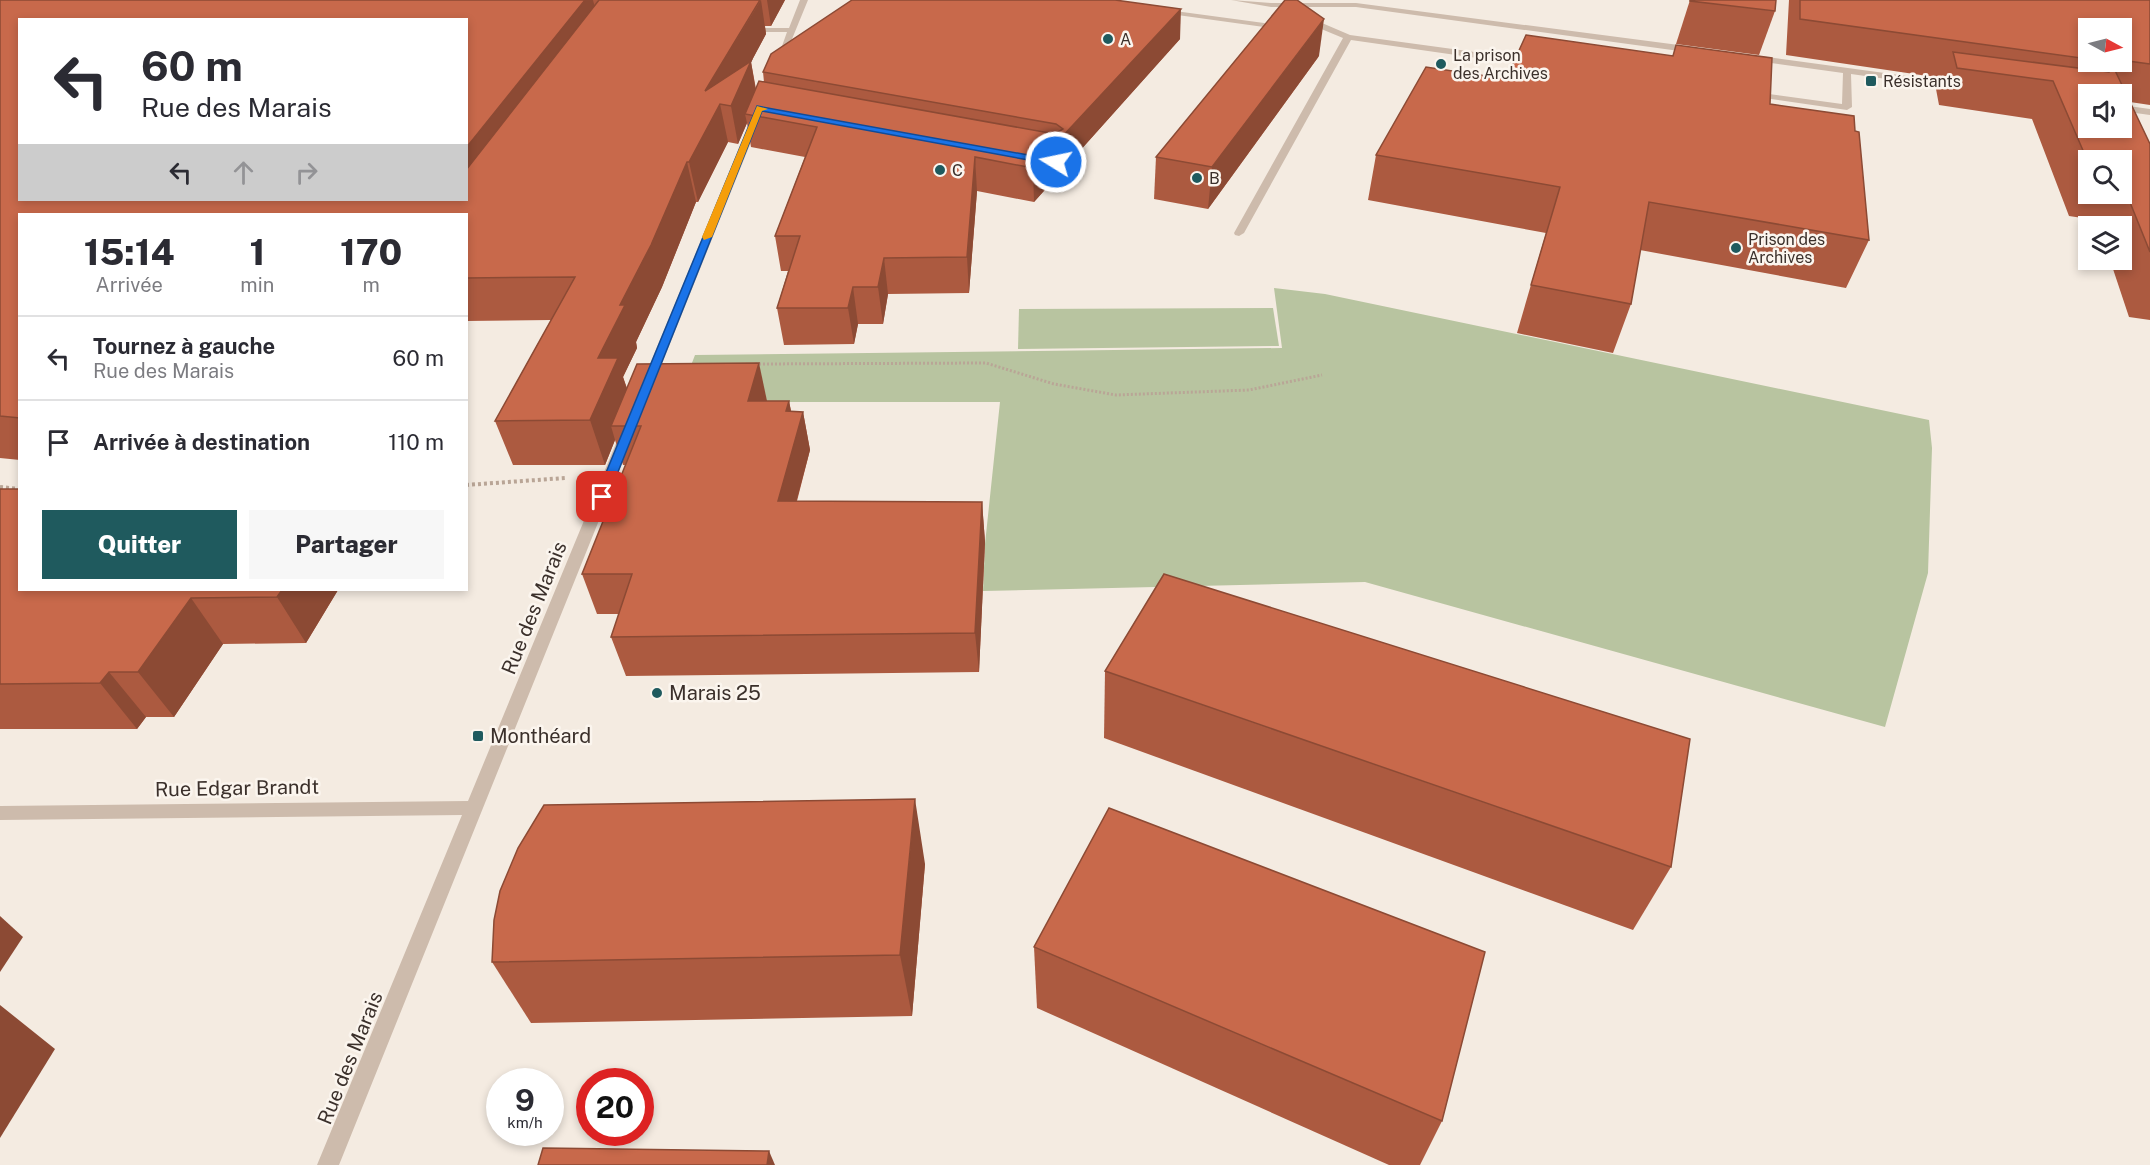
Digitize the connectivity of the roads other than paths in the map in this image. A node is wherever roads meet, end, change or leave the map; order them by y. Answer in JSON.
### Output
{"nodes":[{"id":1,"x":804,"y":0,"type":"edge"},
{"id":2,"x":1235,"y":0,"type":"edge"},
{"id":3,"x":1272,"y":5,"type":"junction"},
{"id":4,"x":1151,"y":9,"type":"edge"},
{"id":5,"x":1264,"y":25,"type":"edge"},
{"id":6,"x":733,"y":30,"type":"edge"},
{"id":7,"x":791,"y":30,"type":"junction"},
{"id":8,"x":1348,"y":37,"type":"junction"},
{"id":9,"x":1707,"y":52,"type":"edge"},
{"id":10,"x":1742,"y":57,"type":"edge"},
{"id":11,"x":1538,"y":63,"type":"edge"},
{"id":12,"x":1847,"y":71,"type":"junction"},
{"id":13,"x":771,"y":79,"type":"edge"},
{"id":14,"x":1973,"y":88,"type":"edge"},
{"id":15,"x":1740,"y":92,"type":"edge"},
{"id":16,"x":764,"y":98,"type":"edge"},
{"id":17,"x":2132,"y":110,"type":"edge"},
{"id":18,"x":2150,"y":112,"type":"edge"},
{"id":19,"x":1239,"y":233,"type":"dead end"},
{"id":20,"x":645,"y":391,"type":"edge"},
{"id":21,"x":632,"y":423,"type":"edge"},
{"id":22,"x":475,"y":808,"type":"junction"},
{"id":23,"x":0,"y":813,"type":"edge"},
{"id":24,"x":328,"y":1165,"type":"edge"}],
"edges":[{"from":1,"to":7,"type":"street"},
{"from":2,"to":3,"type":"street"},
{"from":3,"to":8,"type":"street"},
{"from":3,"to":9,"type":"street"},
{"from":4,"to":5,"type":"street"},
{"from":6,"to":7,"type":"street"},
{"from":7,"to":13,"type":"street"},
{"from":8,"to":11,"type":"street"},
{"from":8,"to":19,"type":"street"},
{"from":10,"to":12,"type":"street"},
{"from":12,"to":14,"type":"street"},
{"from":12,"to":15,"type":"street"},
{"from":16,"to":20,"type":"street"},
{"from":17,"to":18,"type":"street"},
{"from":21,"to":22,"type":"street","name":"Rue des Marais"},
{"from":22,"to":23,"type":"street","name":"Rue Edgar Brandt"},
{"from":22,"to":24,"type":"street","name":"Rue des Marais"}]}
